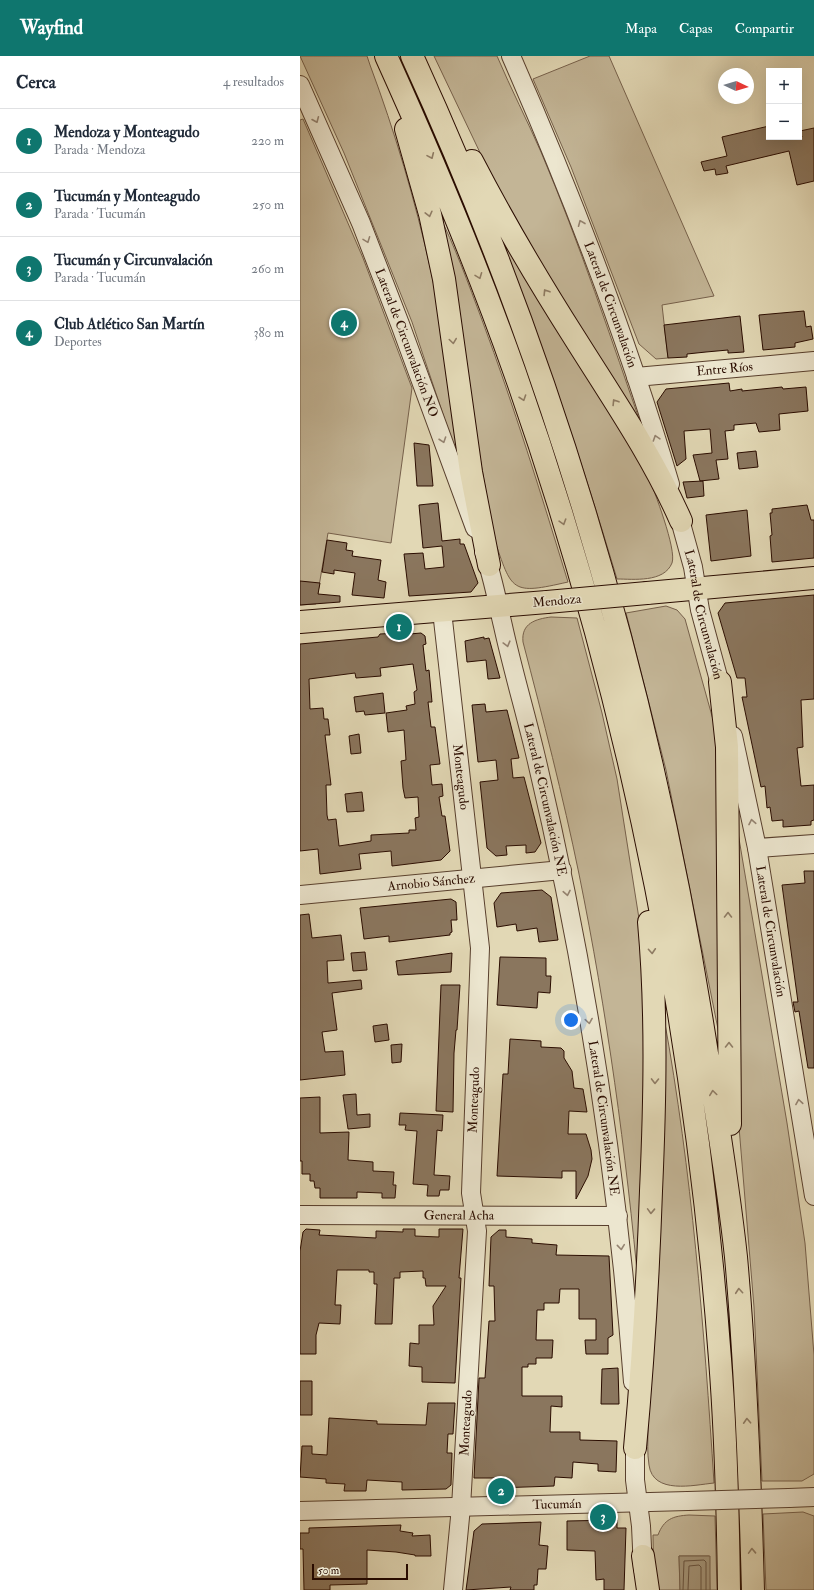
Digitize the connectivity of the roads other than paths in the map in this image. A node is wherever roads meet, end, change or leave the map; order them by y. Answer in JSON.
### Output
{"nodes":[{"id":1,"x":381,"y":56,"type":"edge"},
{"id":2,"x":386,"y":56,"type":"edge"},
{"id":3,"x":412,"y":56,"type":"edge"},
{"id":4,"x":416,"y":56,"type":"edge"},
{"id":5,"x":511,"y":56,"type":"edge"},
{"id":6,"x":300,"y":85,"type":"edge"},
{"id":7,"x":814,"y":361,"type":"edge"},
{"id":8,"x":636,"y":377,"type":"junction"},
{"id":9,"x":681,"y":522,"type":"junction"},
{"id":10,"x":489,"y":565,"type":"junction"},
{"id":11,"x":814,"y":578,"type":"edge"},
{"id":12,"x":696,"y":589,"type":"junction"},
{"id":13,"x":499,"y":606,"type":"junction"},
{"id":14,"x":442,"y":611,"type":"junction"},
{"id":15,"x":300,"y":622,"type":"edge"},
{"id":16,"x":720,"y":682,"type":"junction"},
{"id":17,"x":634,"y":787,"type":"junction"},
{"id":18,"x":814,"y":844,"type":"edge"},
{"id":19,"x":757,"y":848,"type":"junction"},
{"id":20,"x":562,"y":870,"type":"junction"},
{"id":21,"x":473,"y":878,"type":"junction"},
{"id":22,"x":300,"y":895,"type":"edge"},
{"id":23,"x":814,"y":1196,"type":"edge"},
{"id":24,"x":300,"y":1215,"type":"edge"},
{"id":25,"x":618,"y":1216,"type":"junction"},
{"id":26,"x":475,"y":1217,"type":"junction"},
{"id":27,"x":735,"y":1252,"type":"junction"},
{"id":28,"x":635,"y":1448,"type":"junction"},
{"id":29,"x":814,"y":1497,"type":"edge"},
{"id":30,"x":638,"y":1503,"type":"junction"},
{"id":31,"x":461,"y":1507,"type":"junction"},
{"id":32,"x":300,"y":1511,"type":"edge"},
{"id":33,"x":643,"y":1556,"type":"junction"},
{"id":34,"x":453,"y":1590,"type":"edge"},
{"id":35,"x":643,"y":1590,"type":"edge"},
{"id":36,"x":648,"y":1590,"type":"edge"},
{"id":37,"x":729,"y":1590,"type":"edge"},
{"id":38,"x":753,"y":1590,"type":"edge"}],
"edges":[{"from":1,"to":10,"type":"main road","one_way":true},
{"from":2,"to":17,"type":"main road","one_way":true},
{"from":27,"to":3,"type":"main road","one_way":true},
{"from":9,"to":4,"type":"main road","one_way":true},
{"from":8,"to":5,"type":"street","name":"Lateral de Circunvalación","one_way":true},
{"from":6,"to":10,"type":"street","name":"Lateral de Circunvalación NO","one_way":true},
{"from":7,"to":8,"type":"street","name":"Entre Ríos"},
{"from":9,"to":8,"type":"street","name":"Lateral de Circunvalación","one_way":true},
{"from":9,"to":12,"type":"street","name":"Lateral de Circunvalación"},
{"from":10,"to":13,"type":"street","name":"Lateral de Circunvalación NO"},
{"from":11,"to":12,"type":"main road","name":"Mendoza"},
{"from":12,"to":13,"type":"main road","name":"Mendoza","bridge":true},
{"from":12,"to":16,"type":"street","name":"Lateral de Circunvalación"},
{"from":13,"to":14,"type":"main road","name":"Mendoza"},
{"from":13,"to":20,"type":"street","name":"Lateral de Circunvalación NE","one_way":true},
{"from":14,"to":15,"type":"main road","name":"Mendoza"},
{"from":14,"to":21,"type":"street","name":"Monteagudo"},
{"from":19,"to":16,"type":"street","name":"Lateral de Circunvalación","one_way":true},
{"from":27,"to":16,"type":"main road","one_way":true},
{"from":17,"to":28,"type":"main road","one_way":true},
{"from":17,"to":37,"type":"main road"},
{"from":18,"to":19,"type":"street"},
{"from":23,"to":19,"type":"street","name":"Lateral de Circunvalación","one_way":true},
{"from":20,"to":21,"type":"street","name":"Arnobio Sánchez"},
{"from":20,"to":25,"type":"street","name":"Lateral de Circunvalación NE","one_way":true},
{"from":21,"to":22,"type":"street","name":"Arnobio Sánchez"},
{"from":21,"to":26,"type":"street","name":"Monteagudo"},
{"from":24,"to":26,"type":"street","name":"General Acha"},
{"from":25,"to":26,"type":"street","name":"General Acha"},
{"from":25,"to":28,"type":"street","name":"Lateral de Circunvalación NE","one_way":true},
{"from":26,"to":31,"type":"street","name":"Monteagudo"},
{"from":38,"to":27,"type":"main road","one_way":true},
{"from":28,"to":30,"type":"street","name":"Lateral de Circunvalación NE"},
{"from":29,"to":30,"type":"street","name":"Tucumán","bridge":true},
{"from":30,"to":31,"type":"street","name":"Tucumán"},
{"from":30,"to":33,"type":"street","name":"Lateral de Circunvalación NE"},
{"from":31,"to":32,"type":"street","name":"Tucumán"},
{"from":31,"to":34,"type":"street","name":"Monteagudo"},
{"from":33,"to":35,"type":"street","name":"Lateral de Circunvalación NE"},
{"from":33,"to":36,"type":"main road"}]}
